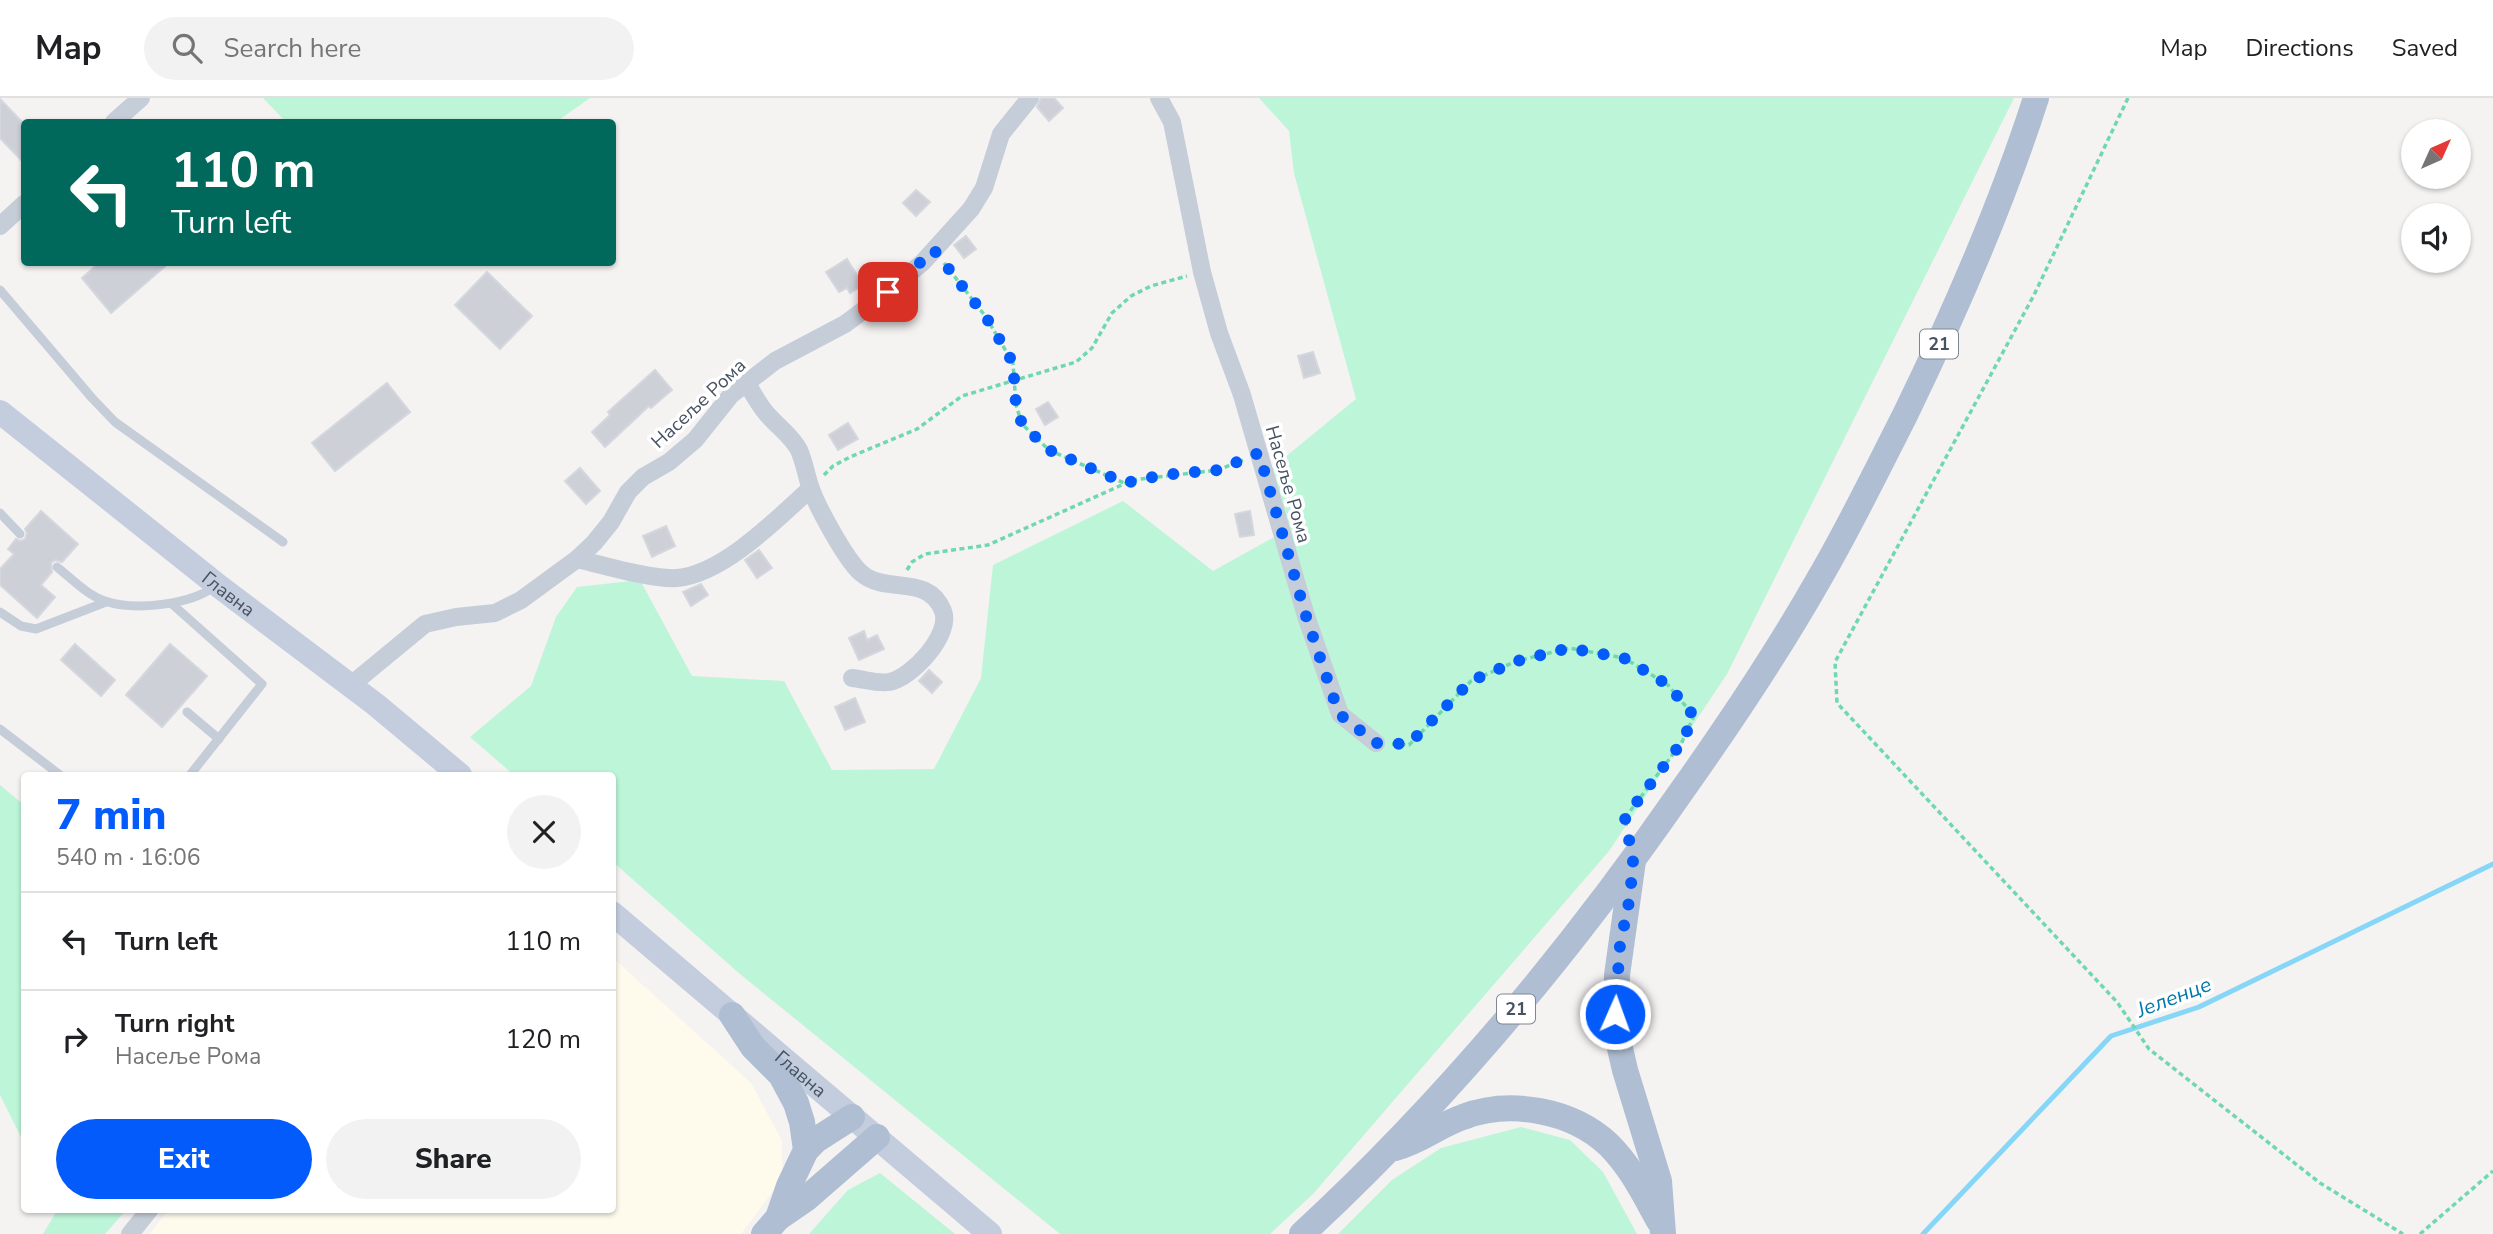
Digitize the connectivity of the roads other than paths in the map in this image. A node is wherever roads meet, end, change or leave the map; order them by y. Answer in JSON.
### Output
{"nodes":[{"id":1,"x":141,"y":98,"type":"edge"},
{"id":2,"x":1030,"y":98,"type":"edge"},
{"id":3,"x":1159,"y":98,"type":"edge"},
{"id":4,"x":2036,"y":98,"type":"edge"},
{"id":5,"x":117,"y":119,"type":"edge"},
{"id":6,"x":21,"y":207,"type":"edge"},
{"id":7,"x":0,"y":226,"type":"edge"},
{"id":8,"x":0,"y":290,"type":"edge"},
{"id":9,"x":747,"y":383,"type":"junction"},
{"id":10,"x":0,"y":412,"type":"edge"},
{"id":11,"x":810,"y":489,"type":"junction"},
{"id":12,"x":0,"y":513,"type":"edge"},
{"id":13,"x":20,"y":534,"type":"dead end"},
{"id":14,"x":283,"y":542,"type":"dead end"},
{"id":15,"x":577,"y":559,"type":"junction"},
{"id":16,"x":57,"y":567,"type":"dead end"},
{"id":17,"x":216,"y":584,"type":"junction"},
{"id":18,"x":106,"y":602,"type":"junction"},
{"id":19,"x":172,"y":604,"type":"junction"},
{"id":20,"x":0,"y":612,"type":"edge"},
{"id":21,"x":852,"y":678,"type":"dead end"},
{"id":22,"x":351,"y":685,"type":"junction"},
{"id":23,"x":187,"y":712,"type":"dead end"},
{"id":24,"x":0,"y":729,"type":"edge"},
{"id":25,"x":219,"y":739,"type":"junction"},
{"id":26,"x":1376,"y":743,"type":"road end"},
{"id":27,"x":56,"y":772,"type":"edge"},
{"id":28,"x":192,"y":772,"type":"edge"},
{"id":29,"x":456,"y":772,"type":"edge"},
{"id":30,"x":1633,"y":861,"type":"junction"},
{"id":31,"x":616,"y":916,"type":"edge"},
{"id":32,"x":732,"y":1015,"type":"junction"},
{"id":33,"x":852,"y":1117,"type":"junction"},
{"id":34,"x":877,"y":1138,"type":"junction"},
{"id":35,"x":1389,"y":1149,"type":"junction"},
{"id":36,"x":806,"y":1150,"type":"junction"},
{"id":37,"x":147,"y":1213,"type":"edge"},
{"id":38,"x":771,"y":1226,"type":"edge"},
{"id":39,"x":1662,"y":1230,"type":"edge"},
{"id":40,"x":130,"y":1234,"type":"edge"},
{"id":41,"x":990,"y":1234,"type":"edge"},
{"id":42,"x":1302,"y":1234,"type":"edge"}],
"edges":[{"from":1,"to":5,"type":"street"},
{"from":2,"to":9,"type":"street","name":"Насеље Рома"},
{"from":3,"to":26,"type":"street","name":"Насеље Рома"},
{"from":4,"to":30,"type":"main road","number":"21"},
{"from":6,"to":7,"type":"street"},
{"from":8,"to":14,"type":"lane"},
{"from":9,"to":11,"type":"street"},
{"from":9,"to":15,"type":"street","name":"Насеље Рома"},
{"from":10,"to":17,"type":"main road","name":"Главна"},
{"from":11,"to":15,"type":"street"},
{"from":11,"to":21,"type":"street"},
{"from":12,"to":13,"type":"lane"},
{"from":15,"to":22,"type":"street","name":"Насеље Рома"},
{"from":16,"to":18,"type":"lane"},
{"from":17,"to":19,"type":"lane"},
{"from":17,"to":22,"type":"main road","name":"Главна"},
{"from":18,"to":19,"type":"lane"},
{"from":18,"to":20,"type":"lane"},
{"from":19,"to":25,"type":"lane"},
{"from":22,"to":29,"type":"main road","name":"Главна"},
{"from":23,"to":25,"type":"lane"},
{"from":24,"to":27,"type":"lane"},
{"from":25,"to":28,"type":"lane"},
{"from":30,"to":35,"type":"main road","number":"21"},
{"from":30,"to":39,"type":"main road"},
{"from":31,"to":32,"type":"main road","name":"Главна"},
{"from":32,"to":33,"type":"main road","name":"Главна"},
{"from":32,"to":36,"type":"main road"},
{"from":33,"to":34,"type":"main road","name":"Главна"},
{"from":33,"to":36,"type":"main road"},
{"from":34,"to":38,"type":"main road"},
{"from":34,"to":41,"type":"main road","name":"Главна"},
{"from":35,"to":39,"type":"main road"},
{"from":35,"to":42,"type":"main road","number":"21"},
{"from":36,"to":38,"type":"main road"},
{"from":37,"to":40,"type":"street"}]}
